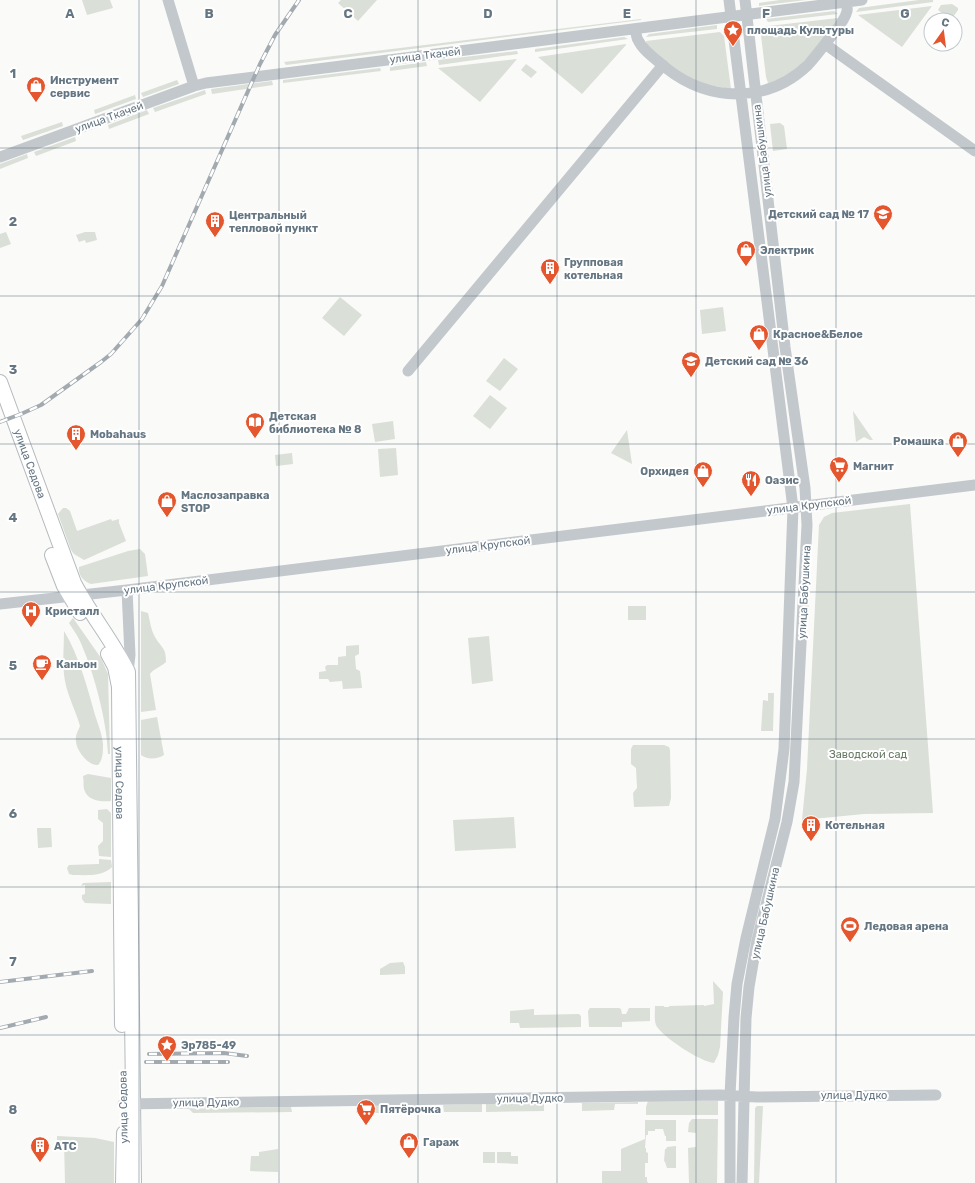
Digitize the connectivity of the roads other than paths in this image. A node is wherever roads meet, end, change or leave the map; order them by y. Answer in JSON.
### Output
{"nodes":[{"id":1,"x":168,"y":0,"type":"edge"},
{"id":2,"x":729,"y":0,"type":"edge"},
{"id":3,"x":744,"y":0,"type":"edge"},
{"id":4,"x":862,"y":0,"type":"edge"},
{"id":5,"x":846,"y":2,"type":"junction"},
{"id":6,"x":746,"y":14,"type":"junction"},
{"id":7,"x":732,"y":17,"type":"junction"},
{"id":8,"x":636,"y":28,"type":"junction"},
{"id":9,"x":826,"y":44,"type":"junction"},
{"id":10,"x":663,"y":65,"type":"junction"},
{"id":11,"x":194,"y":86,"type":"junction"},
{"id":12,"x":755,"y":92,"type":"junction"},
{"id":13,"x":742,"y":93,"type":"junction"},
{"id":14,"x":975,"y":151,"type":"edge"},
{"id":15,"x":0,"y":157,"type":"edge"},
{"id":16,"x":408,"y":371,"type":"dead end"},
{"id":17,"x":0,"y":382,"type":"edge"},
{"id":18,"x":0,"y":410,"type":"edge"},
{"id":19,"x":975,"y":484,"type":"edge"},
{"id":20,"x":807,"y":506,"type":"junction"},
{"id":21,"x":793,"y":508,"type":"junction"},
{"id":22,"x":127,"y":590,"type":"junction"},
{"id":23,"x":75,"y":596,"type":"junction"},
{"id":24,"x":0,"y":604,"type":"edge"},
{"id":25,"x":128,"y":672,"type":"junction"},
{"id":26,"x":936,"y":1094,"type":"dead end"},
{"id":27,"x":730,"y":1095,"type":"junction"},
{"id":28,"x":744,"y":1096,"type":"junction"},
{"id":29,"x":128,"y":1104,"type":"junction"},
{"id":30,"x":123,"y":1183,"type":"edge"},
{"id":31,"x":134,"y":1183,"type":"edge"},
{"id":32,"x":730,"y":1183,"type":"edge"},
{"id":33,"x":742,"y":1183,"type":"edge"}],
"edges":[{"from":1,"to":11,"type":"street"},
{"from":2,"to":7,"type":"street","name":"улица Бабушкина"},
{"from":3,"to":6,"type":"street","name":"улица Бабушкина"},
{"from":4,"to":5,"type":"street","name":"улица Ткачей"},
{"from":5,"to":6,"type":"street","name":"улица Ткачей"},
{"from":5,"to":9,"type":"street"},
{"from":6,"to":7,"type":"street","name":"улица Ткачей"},
{"from":6,"to":12,"type":"street","name":"улица Бабушкина"},
{"from":7,"to":8,"type":"street","name":"улица Ткачей"},
{"from":7,"to":13,"type":"street","name":"улица Бабушкина"},
{"from":8,"to":10,"type":"street"},
{"from":8,"to":11,"type":"street","name":"улица Ткачей"},
{"from":9,"to":12,"type":"street"},
{"from":9,"to":14,"type":"street"},
{"from":10,"to":13,"type":"street"},
{"from":10,"to":16,"type":"street"},
{"from":11,"to":15,"type":"street","name":"улица Ткачей"},
{"from":12,"to":13,"type":"street"},
{"from":12,"to":20,"type":"street","name":"улица Бабушкина"},
{"from":13,"to":21,"type":"street","name":"улица Бабушкина"},
{"from":17,"to":23,"type":"main road","name":"улица Седова"},
{"from":18,"to":23,"type":"main road","name":"улица Седова"},
{"from":19,"to":20,"type":"street","name":"улица Крупской"},
{"from":20,"to":21,"type":"street","name":"улица Крупской"},
{"from":20,"to":28,"type":"street","name":"улица Бабушкина"},
{"from":21,"to":22,"type":"street","name":"улица Крупской"},
{"from":21,"to":27,"type":"street","name":"улица Бабушкина"},
{"from":22,"to":23,"type":"street","name":"улица Крупской"},
{"from":22,"to":25,"type":"street","name":"улица Седова"},
{"from":23,"to":24,"type":"street","name":"улица Крупской"},
{"from":23,"to":25,"type":"main road","name":"улица Седова"},
{"from":23,"to":29,"type":"main road","name":"улица Седова"},
{"from":25,"to":29,"type":"main road","name":"улица Седова"},
{"from":26,"to":28,"type":"street","name":"улица Дудко"},
{"from":27,"to":28,"type":"street","name":"улица Дудко"},
{"from":27,"to":29,"type":"street","name":"улица Дудко"},
{"from":27,"to":32,"type":"street","name":"улица Бабушкина"},
{"from":28,"to":33,"type":"street","name":"улица Бабушкина"},
{"from":29,"to":30,"type":"main road","name":"улица Седова"},
{"from":29,"to":31,"type":"main road","name":"улица Седова"}]}
